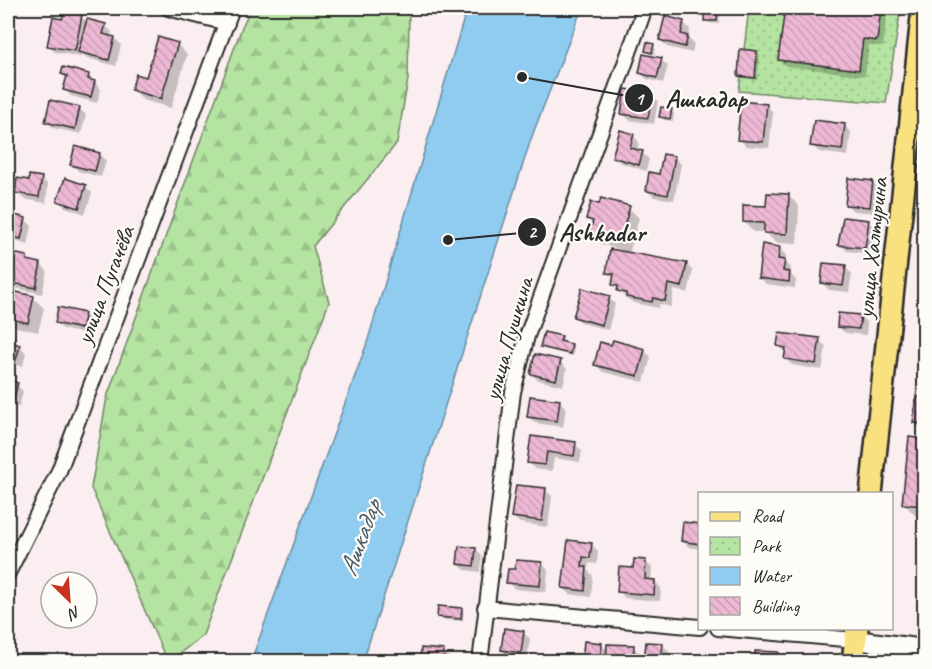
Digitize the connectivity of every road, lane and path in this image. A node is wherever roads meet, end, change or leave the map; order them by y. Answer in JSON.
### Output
{"nodes":[{"id":1,"x":168,"y":8,"type":"edge"},
{"id":2,"x":232,"y":8,"type":"edge"},
{"id":3,"x":645,"y":8,"type":"edge"},
{"id":4,"x":923,"y":8,"type":"edge"},
{"id":5,"x":226,"y":23,"type":"junction"},
{"id":6,"x":871,"y":492,"type":"edge"},
{"id":7,"x":8,"y":573,"type":"edge"},
{"id":8,"x":485,"y":608,"type":"junction"},
{"id":9,"x":698,"y":627,"type":"edge"},
{"id":10,"x":764,"y":630,"type":"edge"},
{"id":11,"x":856,"y":634,"type":"edge"},
{"id":12,"x":924,"y":649,"type":"edge"},
{"id":13,"x":480,"y":662,"type":"edge"},
{"id":14,"x":853,"y":662,"type":"edge"}],
"edges":[{"from":1,"to":5,"type":"street"},
{"from":2,"to":5,"type":"street","name":"улица Пугачёва"},
{"from":3,"to":8,"type":"street","name":"улица Пушкина"},
{"from":4,"to":6,"type":"main road","name":"улица Халтурина"},
{"from":5,"to":7,"type":"street","name":"улица Пугачёва"},
{"from":8,"to":9,"type":"street"},
{"from":8,"to":13,"type":"street","name":"улица Пушкина"},
{"from":10,"to":11,"type":"street"},
{"from":11,"to":12,"type":"street"},
{"from":11,"to":14,"type":"main road"}]}
